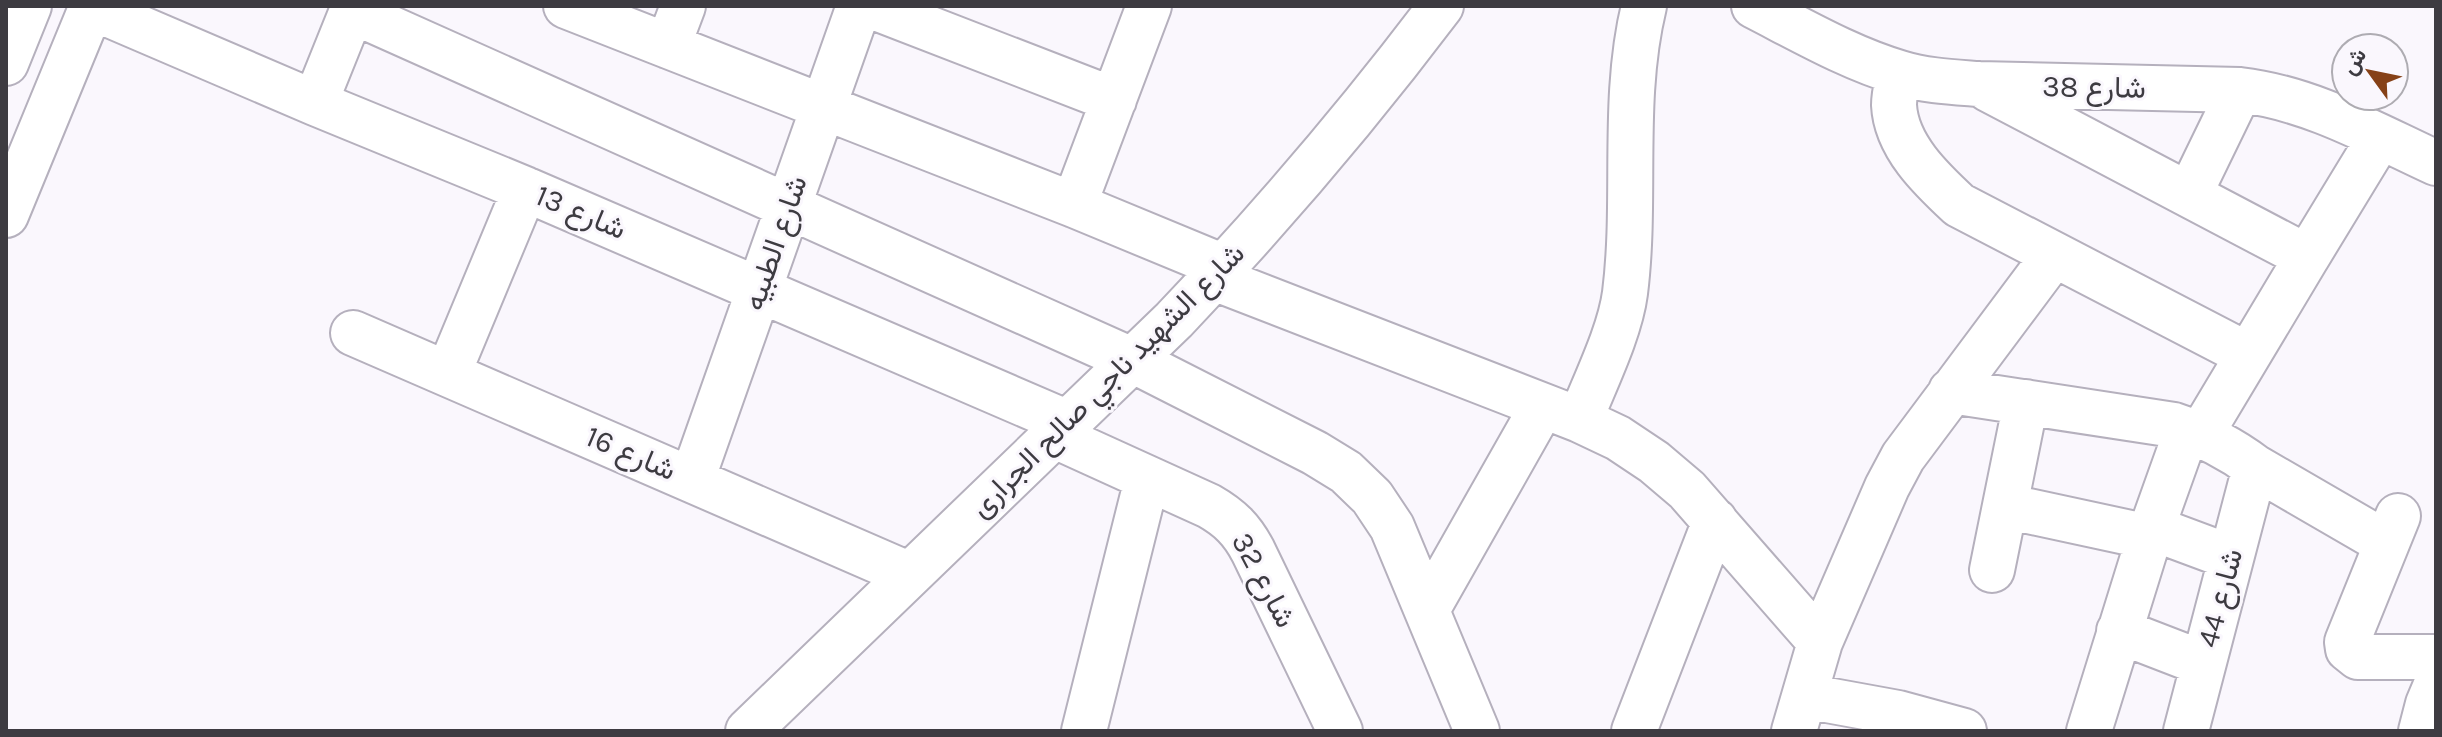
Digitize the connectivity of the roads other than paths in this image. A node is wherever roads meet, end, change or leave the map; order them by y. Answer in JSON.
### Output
{"nodes":[{"id":1,"x":29,"y":6,"type":"edge"},
{"id":2,"x":566,"y":6,"type":"edge"},
{"id":3,"x":683,"y":6,"type":"edge"},
{"id":4,"x":859,"y":6,"type":"edge"},
{"id":5,"x":871,"y":6,"type":"edge"},
{"id":6,"x":1149,"y":6,"type":"edge"},
{"id":7,"x":1441,"y":6,"type":"edge"},
{"id":8,"x":1644,"y":6,"type":"edge"},
{"id":9,"x":1754,"y":6,"type":"edge"},
{"id":10,"x":92,"y":7,"type":"edge"},
{"id":11,"x":353,"y":8,"type":"edge"},
{"id":12,"x":668,"y":46,"type":"junction"},
{"id":13,"x":6,"y":63,"type":"edge"},
{"id":14,"x":1899,"y":73,"type":"junction"},
{"id":15,"x":1979,"y":84,"type":"junction"},
{"id":16,"x":2240,"y":90,"type":"junction"},
{"id":17,"x":1114,"y":100,"type":"junction"},
{"id":18,"x":315,"y":103,"type":"junction"},
{"id":19,"x":823,"y":107,"type":"junction"},
{"id":20,"x":2380,"y":137,"type":"junction"},
{"id":21,"x":2436,"y":163,"type":"edge"},
{"id":22,"x":525,"y":189,"type":"junction"},
{"id":23,"x":2189,"y":195,"type":"junction"},
{"id":24,"x":789,"y":205,"type":"junction"},
{"id":25,"x":1074,"y":205,"type":"junction"},
{"id":26,"x":6,"y":215,"type":"edge"},
{"id":27,"x":2054,"y":255,"type":"junction"},
{"id":28,"x":2307,"y":257,"type":"junction"},
{"id":29,"x":1219,"y":272,"type":"junction"},
{"id":30,"x":759,"y":289,"type":"junction"},
{"id":31,"x":353,"y":333,"type":"dead end"},
{"id":32,"x":2248,"y":355,"type":"junction"},
{"id":33,"x":1134,"y":361,"type":"junction"},
{"id":34,"x":448,"y":374,"type":"junction"},
{"id":35,"x":1951,"y":391,"type":"junction"},
{"id":36,"x":2026,"y":402,"type":"junction"},
{"id":37,"x":1561,"y":413,"type":"junction"},
{"id":38,"x":1061,"y":429,"type":"junction"},
{"id":39,"x":2194,"y":432,"type":"junction"},
{"id":40,"x":2255,"y":467,"type":"junction"},
{"id":41,"x":1147,"y":479,"type":"junction"},
{"id":42,"x":692,"y":480,"type":"junction"},
{"id":43,"x":2005,"y":506,"type":"junction"},
{"id":44,"x":1715,"y":521,"type":"junction"},
{"id":45,"x":2150,"y":533,"type":"junction"},
{"id":46,"x":2230,"y":557,"type":"junction"},
{"id":47,"x":1992,"y":570,"type":"dead end"},
{"id":48,"x":908,"y":574,"type":"junction"},
{"id":49,"x":1427,"y":610,"type":"junction"},
{"id":50,"x":2119,"y":631,"type":"junction"},
{"id":51,"x":1820,"y":642,"type":"junction"},
{"id":52,"x":2436,"y":657,"type":"edge"},
{"id":53,"x":2202,"y":663,"type":"junction"},
{"id":54,"x":1799,"y":714,"type":"edge"},
{"id":55,"x":748,"y":731,"type":"edge"},
{"id":56,"x":1084,"y":731,"type":"edge"},
{"id":57,"x":1340,"y":731,"type":"edge"},
{"id":58,"x":1477,"y":731,"type":"edge"},
{"id":59,"x":1634,"y":731,"type":"edge"},
{"id":60,"x":1964,"y":731,"type":"edge"},
{"id":61,"x":2089,"y":731,"type":"edge"},
{"id":62,"x":2186,"y":731,"type":"edge"}],
"edges":[{"from":1,"to":13,"type":"street"},
{"from":2,"to":12,"type":"street"},
{"from":3,"to":12,"type":"street"},
{"from":4,"to":19,"type":"street","name":"شارع الطبيه"},
{"from":5,"to":17,"type":"street"},
{"from":6,"to":17,"type":"street"},
{"from":7,"to":29,"type":"street","name":"شارع الشهيد ناجي صالح الجرارى"},
{"from":8,"to":37,"type":"street"},
{"from":9,"to":14,"type":"street","name":"شارع 38"},
{"from":10,"to":18,"type":"street","name":"شارع 13"},
{"from":10,"to":26,"type":"street"},
{"from":11,"to":18,"type":"street"},
{"from":11,"to":24,"type":"street"},
{"from":12,"to":19,"type":"street"},
{"from":14,"to":15,"type":"street","name":"شارع 38"},
{"from":14,"to":27,"type":"street"},
{"from":15,"to":16,"type":"street","name":"شارع 38"},
{"from":15,"to":23,"type":"street"},
{"from":16,"to":20,"type":"street","name":"شارع 38"},
{"from":16,"to":23,"type":"street"},
{"from":17,"to":25,"type":"street"},
{"from":18,"to":22,"type":"street","name":"شارع 13"},
{"from":19,"to":24,"type":"street","name":"شارع الطبيه"},
{"from":19,"to":25,"type":"street"},
{"from":20,"to":21,"type":"street","name":"شارع 38"},
{"from":20,"to":28,"type":"street"},
{"from":22,"to":30,"type":"street","name":"شارع 13"},
{"from":22,"to":34,"type":"street"},
{"from":23,"to":28,"type":"street"},
{"from":24,"to":30,"type":"street","name":"شارع الطبيه"},
{"from":24,"to":33,"type":"street"},
{"from":25,"to":29,"type":"street"},
{"from":27,"to":32,"type":"street"},
{"from":27,"to":35,"type":"street"},
{"from":28,"to":32,"type":"street"},
{"from":29,"to":33,"type":"street","name":"شارع الشهيد ناجي صالح الجرارى"},
{"from":29,"to":37,"type":"street"},
{"from":30,"to":38,"type":"street","name":"شارع 13"},
{"from":30,"to":42,"type":"street","name":"شارع الطبيه"},
{"from":31,"to":34,"type":"street","name":"شارع 16"},
{"from":32,"to":39,"type":"street"},
{"from":33,"to":38,"type":"street","name":"شارع الشهيد ناجي صالح الجرارى"},
{"from":33,"to":49,"type":"street"},
{"from":34,"to":42,"type":"street","name":"شارع 16"},
{"from":35,"to":36,"type":"street"},
{"from":35,"to":51,"type":"street"},
{"from":36,"to":39,"type":"street"},
{"from":36,"to":43,"type":"street"},
{"from":37,"to":44,"type":"street"},
{"from":37,"to":49,"type":"street"},
{"from":38,"to":41,"type":"street","name":"شارع 32"},
{"from":38,"to":48,"type":"street","name":"شارع الشهيد ناجي صالح الجرارى"},
{"from":39,"to":40,"type":"street"},
{"from":39,"to":45,"type":"street"},
{"from":40,"to":46,"type":"street","name":"شارع 44"},
{"from":40,"to":52,"type":"street"},
{"from":41,"to":56,"type":"street"},
{"from":41,"to":57,"type":"street","name":"شارع 32"},
{"from":42,"to":48,"type":"street","name":"شارع 16"},
{"from":43,"to":45,"type":"street"},
{"from":43,"to":47,"type":"street"},
{"from":44,"to":51,"type":"street"},
{"from":44,"to":59,"type":"street"},
{"from":45,"to":46,"type":"street"},
{"from":45,"to":50,"type":"street"},
{"from":46,"to":53,"type":"street","name":"شارع 44"},
{"from":48,"to":55,"type":"street","name":"شارع الشهيد ناجي صالح الجرارى"},
{"from":49,"to":58,"type":"street"},
{"from":50,"to":53,"type":"street"},
{"from":50,"to":61,"type":"street"},
{"from":51,"to":54,"type":"street"},
{"from":53,"to":62,"type":"street","name":"شارع 44"},
{"from":54,"to":60,"type":"street"}]}
